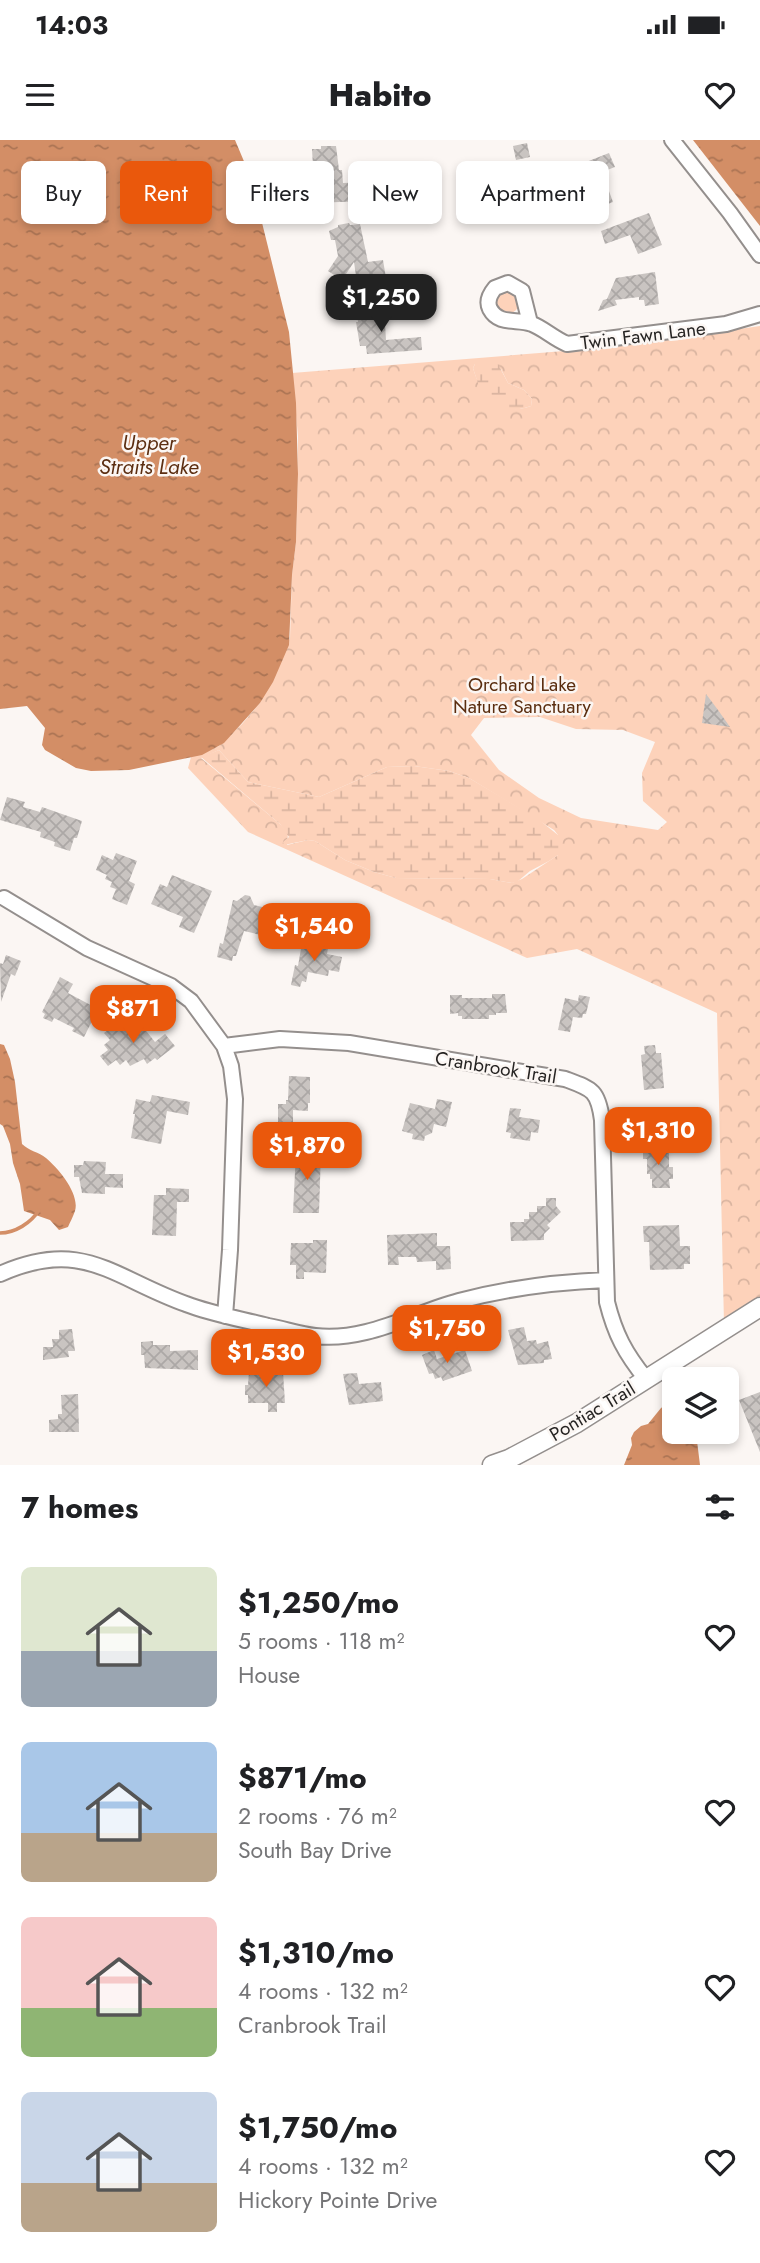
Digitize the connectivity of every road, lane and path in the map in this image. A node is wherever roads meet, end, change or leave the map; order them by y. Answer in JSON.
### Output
{"nodes":[{"id":1,"x":672,"y":140,"type":"edge"},
{"id":2,"x":760,"y":256,"type":"edge"},
{"id":3,"x":760,"y":314,"type":"edge"},
{"id":4,"x":530,"y":323,"type":"dead end"},
{"id":5,"x":4,"y":898,"type":"dead end"},
{"id":6,"x":224,"y":1046,"type":"junction"},
{"id":7,"x":0,"y":1274,"type":"edge"},
{"id":8,"x":606,"y":1280,"type":"junction"},
{"id":9,"x":760,"y":1307,"type":"edge"},
{"id":10,"x":225,"y":1316,"type":"junction"},
{"id":11,"x":646,"y":1378,"type":"junction"},
{"id":12,"x":492,"y":1465,"type":"edge"}],
"edges":[{"from":1,"to":2,"type":"street"},
{"from":3,"to":4,"type":"street","name":"Twin Fawn Lane"},
{"from":5,"to":6,"type":"street"},
{"from":6,"to":8,"type":"street","name":"Cranbrook Trail"},
{"from":6,"to":10,"type":"street"},
{"from":7,"to":10,"type":"street"},
{"from":8,"to":10,"type":"street"},
{"from":8,"to":11,"type":"street","name":"Cranbrook Trail"},
{"from":9,"to":11,"type":"main road","name":"Pontiac Trail"},
{"from":11,"to":12,"type":"main road","name":"Pontiac Trail"}]}
